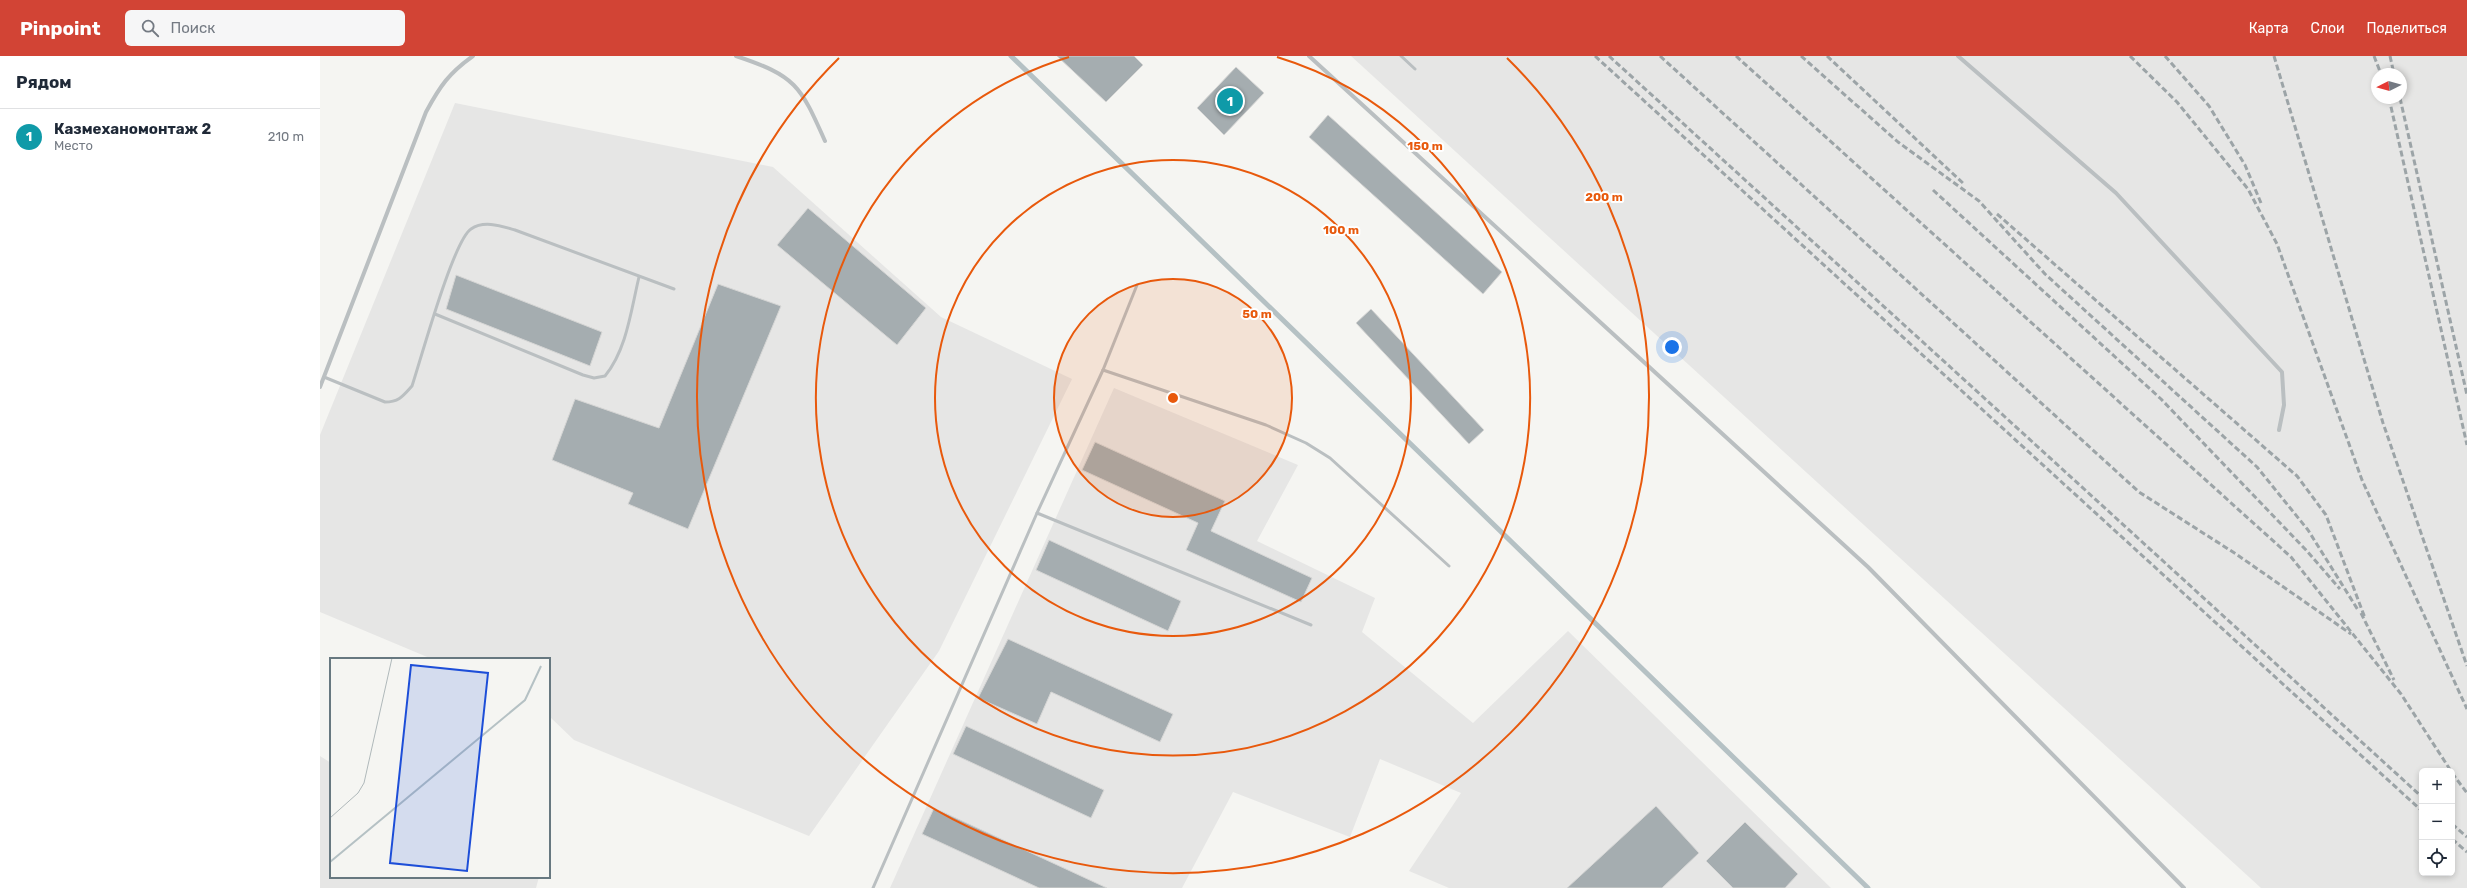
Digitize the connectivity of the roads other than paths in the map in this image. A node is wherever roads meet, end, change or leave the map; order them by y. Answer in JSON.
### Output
{"nodes":[{"id":1,"x":473,"y":56,"type":"edge"},
{"id":2,"x":736,"y":56,"type":"edge"},
{"id":3,"x":1308,"y":56,"type":"edge"},
{"id":4,"x":1402,"y":56,"type":"edge"},
{"id":5,"x":1958,"y":56,"type":"edge"},
{"id":6,"x":1416,"y":69,"type":"dead end"},
{"id":7,"x":825,"y":141,"type":"dead end"},
{"id":8,"x":640,"y":277,"type":"junction"},
{"id":9,"x":1136,"y":285,"type":"dead end"},
{"id":10,"x":674,"y":290,"type":"dead end"},
{"id":11,"x":435,"y":314,"type":"junction"},
{"id":12,"x":1103,"y":370,"type":"junction"},
{"id":13,"x":324,"y":377,"type":"junction"},
{"id":14,"x":320,"y":387,"type":"edge"},
{"id":15,"x":2279,"y":430,"type":"dead end"},
{"id":16,"x":1037,"y":513,"type":"junction"},
{"id":17,"x":1449,"y":566,"type":"dead end"},
{"id":18,"x":1311,"y":625,"type":"dead end"},
{"id":19,"x":873,"y":888,"type":"edge"},
{"id":20,"x":2184,"y":888,"type":"edge"}],
"edges":[{"from":1,"to":13,"type":"street"},
{"from":2,"to":7,"type":"street"},
{"from":3,"to":20,"type":"street"},
{"from":4,"to":6,"type":"lane"},
{"from":5,"to":15,"type":"street"},
{"from":8,"to":10,"type":"lane"},
{"from":8,"to":11,"type":"lane"},
{"from":8,"to":11,"type":"lane"},
{"from":9,"to":12,"type":"lane"},
{"from":11,"to":13,"type":"lane"},
{"from":12,"to":16,"type":"lane"},
{"from":12,"to":17,"type":"lane"},
{"from":13,"to":14,"type":"street"},
{"from":16,"to":18,"type":"lane"},
{"from":16,"to":19,"type":"lane"}]}
